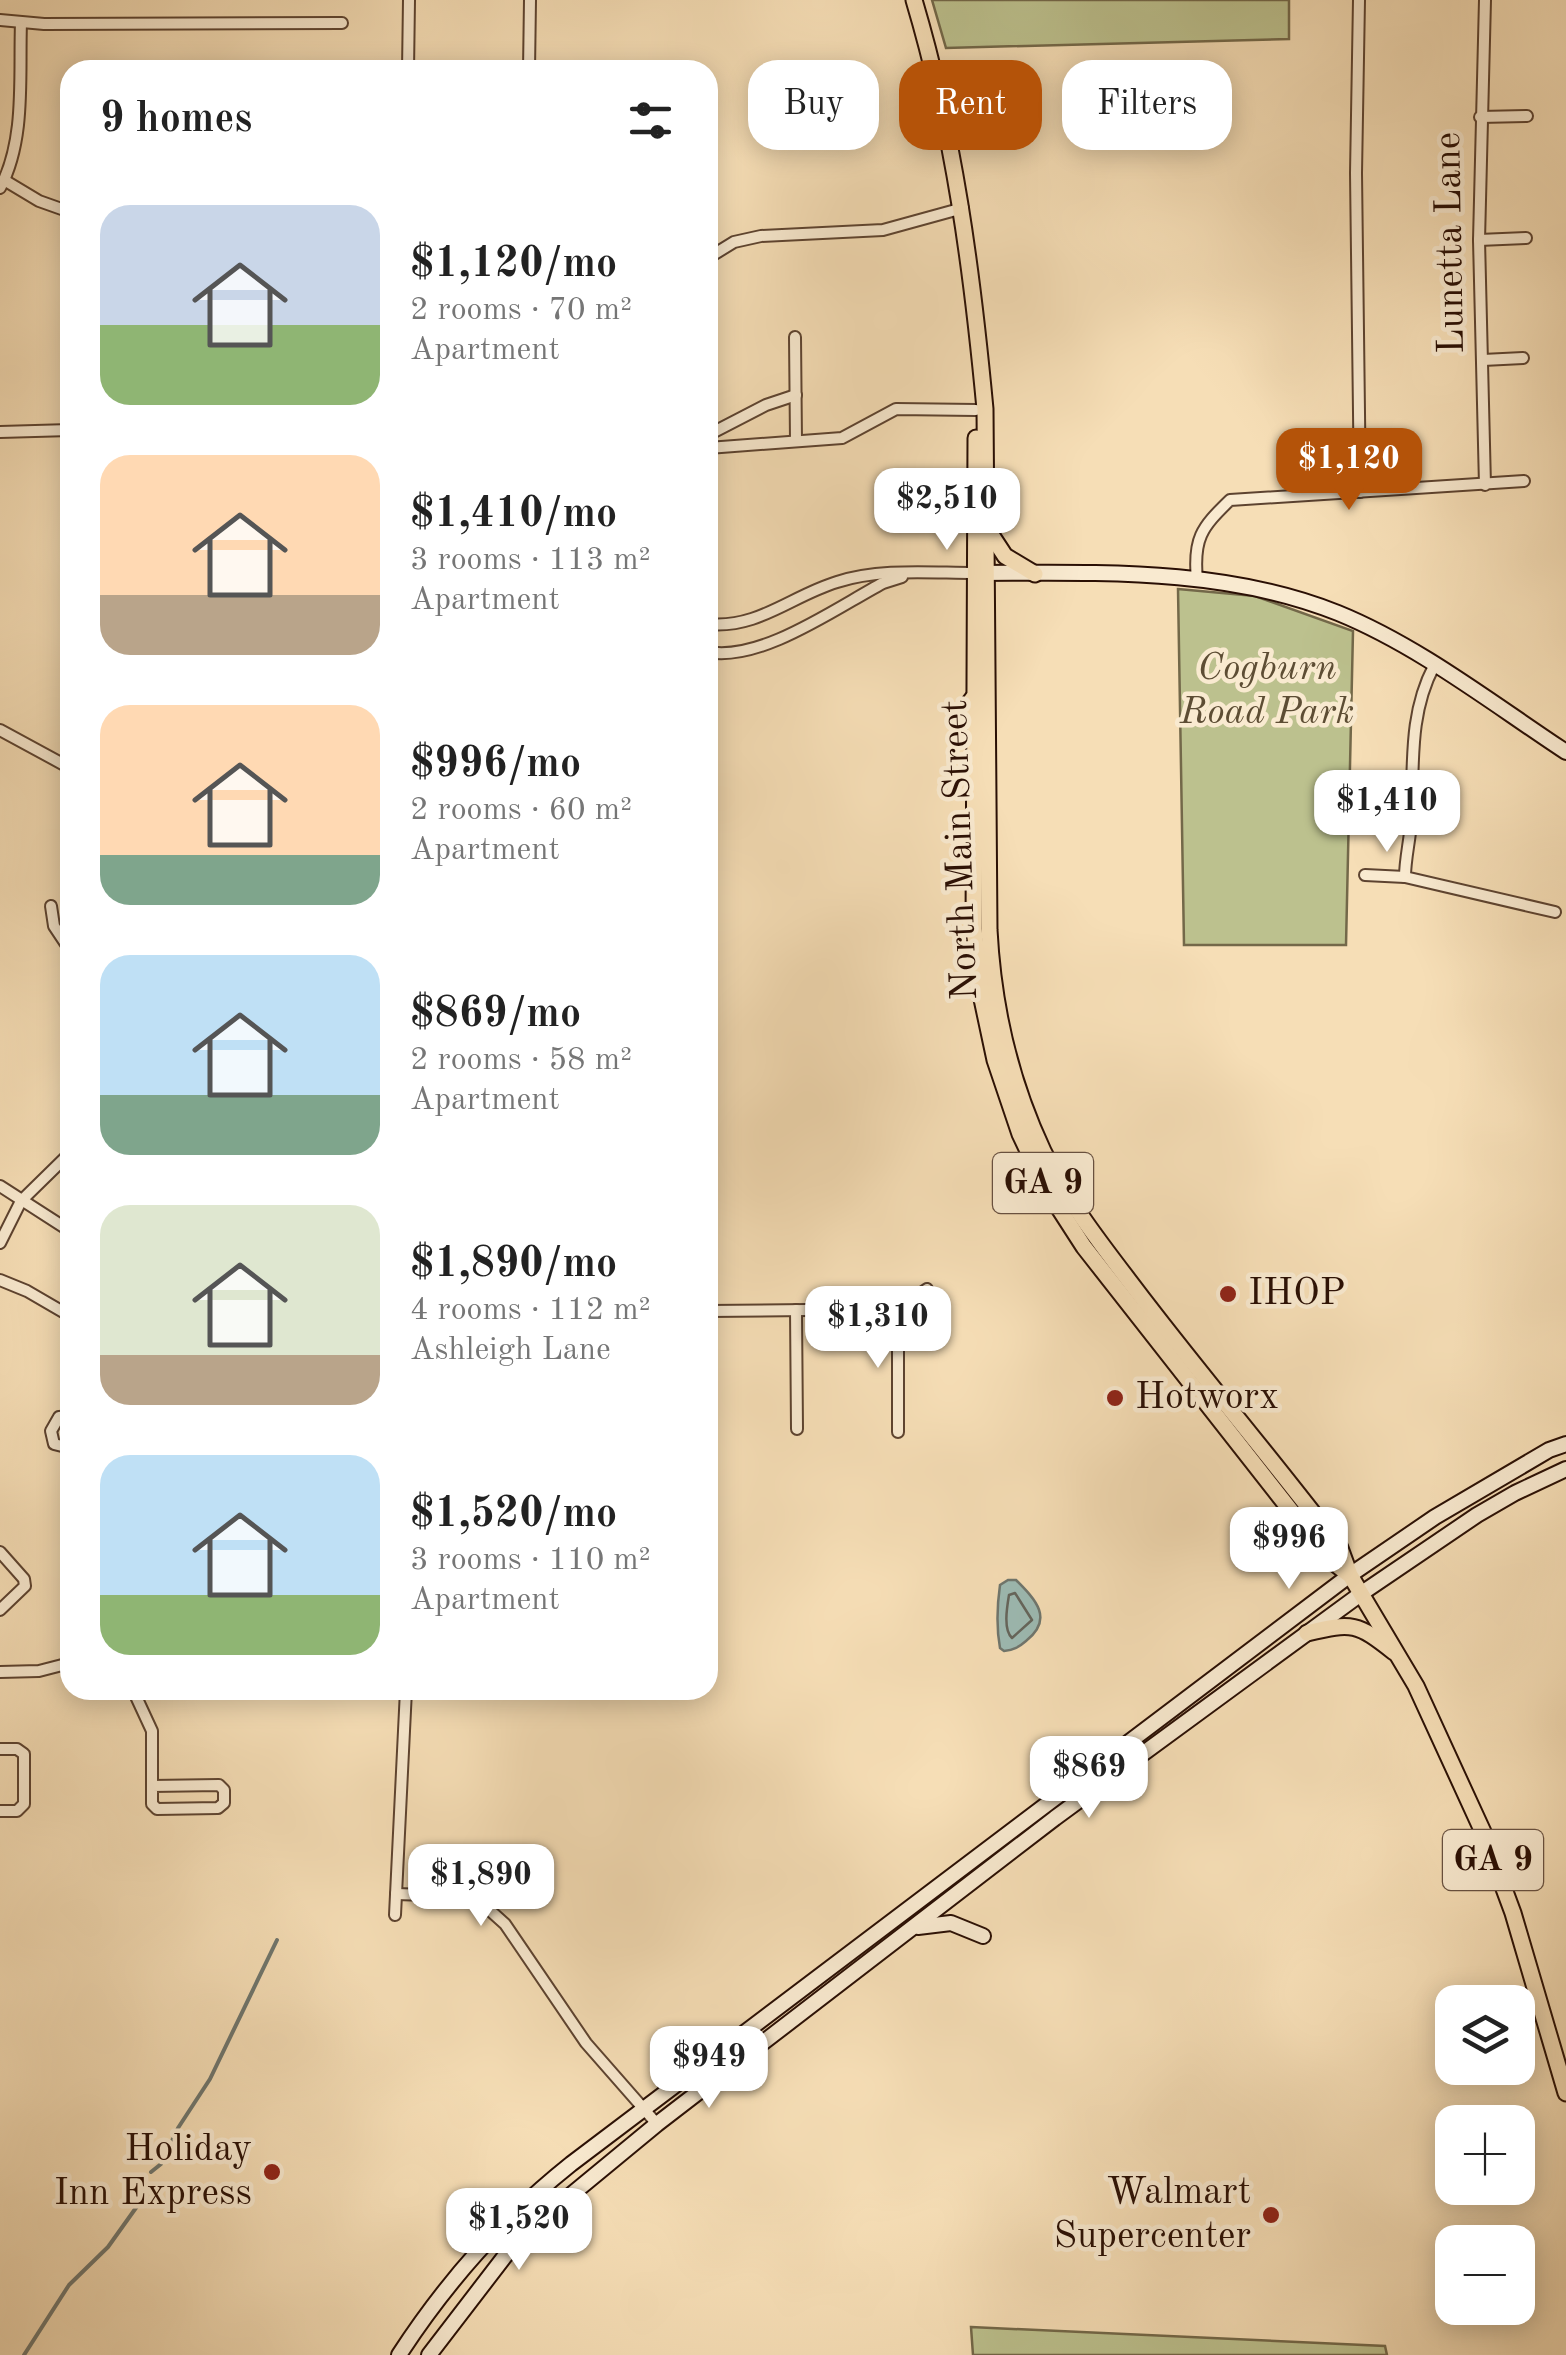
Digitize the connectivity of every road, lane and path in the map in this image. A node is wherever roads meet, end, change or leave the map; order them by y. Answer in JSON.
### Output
{"nodes":[{"id":1,"x":409,"y":0,"type":"edge"},
{"id":2,"x":530,"y":0,"type":"edge"},
{"id":3,"x":914,"y":0,"type":"edge"},
{"id":4,"x":1359,"y":0,"type":"edge"},
{"id":5,"x":1485,"y":0,"type":"edge"},
{"id":6,"x":0,"y":20,"type":"edge"},
{"id":7,"x":20,"y":23,"type":"junction"},
{"id":8,"x":342,"y":23,"type":"dead end"},
{"id":9,"x":408,"y":60,"type":"edge"},
{"id":10,"x":530,"y":60,"type":"edge"},
{"id":11,"x":1528,"y":116,"type":"dead end"},
{"id":12,"x":1480,"y":117,"type":"junction"},
{"id":13,"x":2,"y":184,"type":"edge"},
{"id":14,"x":60,"y":208,"type":"edge"},
{"id":15,"x":962,"y":208,"type":"junction"},
{"id":16,"x":1526,"y":238,"type":"dead end"},
{"id":17,"x":1479,"y":240,"type":"junction"},
{"id":18,"x":718,"y":252,"type":"edge"},
{"id":19,"x":978,"y":330,"type":"junction"},
{"id":20,"x":795,"y":336,"type":"dead end"},
{"id":21,"x":1523,"y":358,"type":"dead end"},
{"id":22,"x":1483,"y":360,"type":"junction"},
{"id":23,"x":796,"y":395,"type":"junction"},
{"id":24,"x":976,"y":410,"type":"junction"},
{"id":25,"x":60,"y":430,"type":"edge"},
{"id":26,"x":718,"y":431,"type":"edge"},
{"id":27,"x":0,"y":432,"type":"edge"},
{"id":28,"x":796,"y":441,"type":"junction"},
{"id":29,"x":718,"y":447,"type":"edge"},
{"id":30,"x":1524,"y":481,"type":"dead end"},
{"id":31,"x":1485,"y":485,"type":"junction"},
{"id":32,"x":1360,"y":492,"type":"junction"},
{"id":33,"x":986,"y":528,"type":"junction"},
{"id":34,"x":918,"y":572,"type":"junction"},
{"id":35,"x":981,"y":574,"type":"junction"},
{"id":36,"x":1036,"y":574,"type":"junction"},
{"id":37,"x":1197,"y":580,"type":"junction"},
{"id":38,"x":718,"y":625,"type":"edge"},
{"id":39,"x":718,"y":654,"type":"edge"},
{"id":40,"x":1434,"y":666,"type":"junction"},
{"id":41,"x":974,"y":694,"type":"junction"},
{"id":42,"x":956,"y":720,"type":"dead end"},
{"id":43,"x":0,"y":730,"type":"edge"},
{"id":44,"x":1566,"y":752,"type":"edge"},
{"id":45,"x":60,"y":763,"type":"edge"},
{"id":46,"x":1365,"y":876,"type":"dead end"},
{"id":47,"x":1405,"y":878,"type":"junction"},
{"id":48,"x":51,"y":906,"type":"dead end"},
{"id":49,"x":1555,"y":912,"type":"dead end"},
{"id":50,"x":60,"y":935,"type":"edge"},
{"id":51,"x":60,"y":1163,"type":"edge"},
{"id":52,"x":0,"y":1186,"type":"edge"},
{"id":53,"x":21,"y":1201,"type":"junction"},
{"id":54,"x":60,"y":1226,"type":"edge"},
{"id":55,"x":0,"y":1243,"type":"edge"},
{"id":56,"x":0,"y":1280,"type":"edge"},
{"id":57,"x":928,"y":1289,"type":"dead end"},
{"id":58,"x":898,"y":1309,"type":"junction"},
{"id":59,"x":60,"y":1310,"type":"edge"},
{"id":60,"x":796,"y":1310,"type":"junction"},
{"id":61,"x":718,"y":1311,"type":"edge"},
{"id":62,"x":60,"y":1417,"type":"edge"},
{"id":63,"x":797,"y":1429,"type":"dead end"},
{"id":64,"x":898,"y":1432,"type":"dead end"},
{"id":65,"x":60,"y":1444,"type":"edge"},
{"id":66,"x":1566,"y":1444,"type":"edge"},
{"id":67,"x":1566,"y":1468,"type":"edge"},
{"id":68,"x":0,"y":1552,"type":"edge"},
{"id":69,"x":1350,"y":1575,"type":"junction"},
{"id":70,"x":1362,"y":1593,"type":"junction"},
{"id":71,"x":0,"y":1610,"type":"edge"},
{"id":72,"x":1307,"y":1633,"type":"junction"},
{"id":73,"x":1400,"y":1657,"type":"junction"},
{"id":74,"x":60,"y":1666,"type":"edge"},
{"id":75,"x":0,"y":1672,"type":"edge"},
{"id":76,"x":138,"y":1700,"type":"edge"},
{"id":77,"x":406,"y":1700,"type":"edge"},
{"id":78,"x":0,"y":1748,"type":"edge"},
{"id":79,"x":152,"y":1786,"type":"junction"},
{"id":80,"x":0,"y":1810,"type":"edge"},
{"id":81,"x":396,"y":1894,"type":"junction"},
{"id":82,"x":395,"y":1915,"type":"dead end"},
{"id":83,"x":912,"y":1928,"type":"junction"},
{"id":84,"x":983,"y":1936,"type":"dead end"},
{"id":85,"x":1566,"y":2093,"type":"edge"},
{"id":86,"x":645,"y":2110,"type":"junction"},
{"id":87,"x":658,"y":2124,"type":"junction"},
{"id":88,"x":399,"y":2355,"type":"edge"},
{"id":89,"x":429,"y":2355,"type":"edge"}],
"edges":[{"from":1,"to":9,"type":"street"},
{"from":2,"to":10,"type":"street"},
{"from":3,"to":15,"type":"main road","name":"North Main Street","number":"GA 9"},
{"from":4,"to":32,"type":"street"},
{"from":5,"to":12,"type":"street","name":"Lunetta Lane"},
{"from":6,"to":7,"type":"street"},
{"from":7,"to":8,"type":"street"},
{"from":7,"to":13,"type":"street"},
{"from":11,"to":12,"type":"street"},
{"from":12,"to":17,"type":"street","name":"Lunetta Lane"},
{"from":13,"to":14,"type":"street"},
{"from":15,"to":18,"type":"street"},
{"from":15,"to":19,"type":"main road","name":"North Main Street","number":"GA 9"},
{"from":16,"to":17,"type":"street"},
{"from":17,"to":22,"type":"street","name":"Lunetta Lane"},
{"from":19,"to":24,"type":"main road","name":"North Main Street","number":"GA 9"},
{"from":19,"to":33,"type":"main road","name":"North Main Street","number":"GA 9"},
{"from":20,"to":23,"type":"street"},
{"from":21,"to":22,"type":"street"},
{"from":22,"to":31,"type":"street","name":"Lunetta Lane"},
{"from":23,"to":26,"type":"street"},
{"from":23,"to":28,"type":"street"},
{"from":24,"to":28,"type":"street"},
{"from":24,"to":35,"type":"main road","name":"North Main Street","number":"GA 9"},
{"from":25,"to":27,"type":"street"},
{"from":28,"to":29,"type":"street"},
{"from":30,"to":31,"type":"street"},
{"from":31,"to":32,"type":"street"},
{"from":32,"to":37,"type":"street"},
{"from":33,"to":35,"type":"main road","name":"North Main Street","number":"GA 9"},
{"from":33,"to":36,"type":"main road"},
{"from":34,"to":35,"type":"street"},
{"from":34,"to":38,"type":"street"},
{"from":34,"to":39,"type":"street"},
{"from":35,"to":36,"type":"main road"},
{"from":35,"to":41,"type":"main road","name":"North Main Street","number":"GA 9"},
{"from":35,"to":69,"type":"main road","name":"North Main Street","number":"GA 9"},
{"from":36,"to":37,"type":"main road"},
{"from":37,"to":40,"type":"main road"},
{"from":40,"to":44,"type":"main road"},
{"from":40,"to":47,"type":"street"},
{"from":41,"to":42,"type":"main road"},
{"from":41,"to":69,"type":"main road","name":"North Main Street","number":"GA 9"},
{"from":43,"to":45,"type":"street"},
{"from":46,"to":47,"type":"street"},
{"from":47,"to":49,"type":"street"},
{"from":48,"to":50,"type":"street"},
{"from":51,"to":53,"type":"street"},
{"from":52,"to":53,"type":"street"},
{"from":53,"to":54,"type":"street"},
{"from":53,"to":55,"type":"street"},
{"from":56,"to":59,"type":"street"},
{"from":57,"to":58,"type":"street"},
{"from":58,"to":60,"type":"street"},
{"from":58,"to":64,"type":"street"},
{"from":60,"to":61,"type":"street"},
{"from":60,"to":63,"type":"street"},
{"from":62,"to":65,"type":"street"},
{"from":66,"to":69,"type":"main road"},
{"from":67,"to":70,"type":"main road"},
{"from":68,"to":71,"type":"street"},
{"from":69,"to":70,"type":"main road","number":"GA 9"},
{"from":69,"to":86,"type":"main road"},
{"from":70,"to":72,"type":"main road"},
{"from":70,"to":73,"type":"main road","number":"GA 9"},
{"from":72,"to":73,"type":"main road"},
{"from":72,"to":83,"type":"main road"},
{"from":73,"to":85,"type":"main road","number":"GA 9"},
{"from":74,"to":75,"type":"street"},
{"from":76,"to":79,"type":"street"},
{"from":77,"to":81,"type":"street"},
{"from":78,"to":80,"type":"street"},
{"from":79,"to":79,"type":"street"},
{"from":81,"to":82,"type":"street"},
{"from":81,"to":86,"type":"street"},
{"from":83,"to":84,"type":"main road"},
{"from":83,"to":87,"type":"main road"},
{"from":86,"to":87,"type":"street"},
{"from":86,"to":88,"type":"main road"},
{"from":87,"to":89,"type":"main road"}]}
